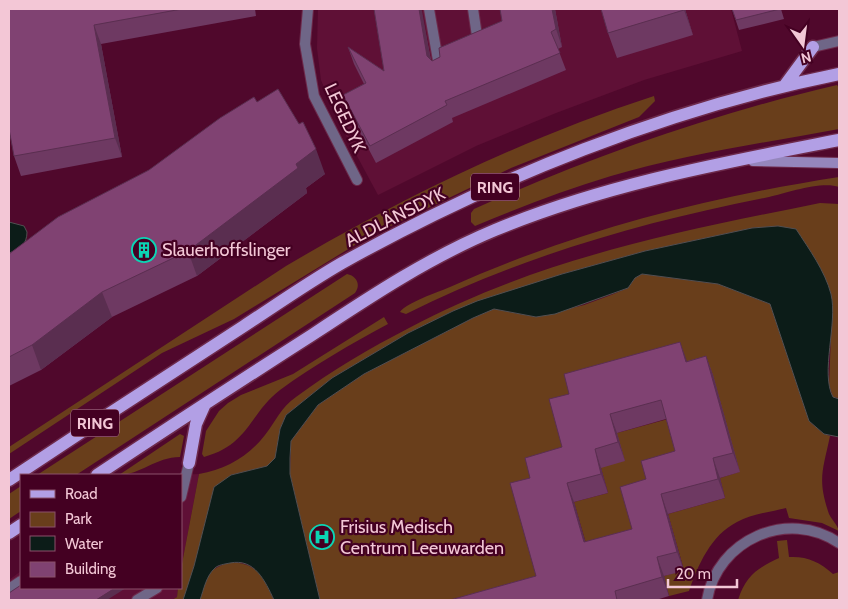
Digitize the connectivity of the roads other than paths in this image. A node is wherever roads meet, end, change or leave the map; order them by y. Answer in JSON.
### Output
{"nodes":[{"id":1,"x":308,"y":9,"type":"edge"},
{"id":2,"x":429,"y":9,"type":"edge"},
{"id":3,"x":473,"y":9,"type":"edge"},
{"id":4,"x":477,"y":36,"type":"edge"},
{"id":5,"x":839,"y":42,"type":"edge"},
{"id":6,"x":813,"y":47,"type":"joint"},
{"id":7,"x":440,"y":72,"type":"edge"},
{"id":8,"x":839,"y":74,"type":"edge"},
{"id":9,"x":785,"y":85,"type":"junction"},
{"id":10,"x":839,"y":140,"type":"edge"},
{"id":11,"x":737,"y":160,"type":"junction"},
{"id":12,"x":839,"y":163,"type":"edge"},
{"id":13,"x":357,"y":180,"type":"dead end"},
{"id":14,"x":205,"y":404,"type":"junction"},
{"id":15,"x":189,"y":463,"type":"joint"},
{"id":16,"x":99,"y":474,"type":"edge"},
{"id":17,"x":9,"y":480,"type":"edge"},
{"id":18,"x":182,"y":493,"type":"edge"},
{"id":19,"x":20,"y":526,"type":"edge"},
{"id":20,"x":9,"y":533,"type":"edge"},
{"id":21,"x":839,"y":543,"type":"edge"},
{"id":22,"x":20,"y":582,"type":"edge"},
{"id":23,"x":9,"y":589,"type":"edge"},
{"id":24,"x":155,"y":589,"type":"edge"},
{"id":25,"x":137,"y":600,"type":"edge"},
{"id":26,"x":707,"y":600,"type":"edge"}],
"edges":[{"from":1,"to":13,"type":"street","name":"LEGEDYK"},
{"from":2,"to":7,"type":"street"},
{"from":3,"to":4,"type":"street"},
{"from":5,"to":6,"type":"street"},
{"from":6,"to":9,"type":"main road"},
{"from":8,"to":9,"type":"main road","name":"ALDLÂNSDYK","number":"RING"},
{"from":9,"to":17,"type":"main road","name":"ALDLÂNSDYK","number":"RING"},
{"from":10,"to":11,"type":"main road","number":"RING"},
{"from":11,"to":12,"type":"main road"},
{"from":11,"to":14,"type":"main road","number":"RING"},
{"from":14,"to":15,"type":"main road"},
{"from":14,"to":16,"type":"main road","number":"RING"},
{"from":15,"to":18,"type":"street"},
{"from":19,"to":20,"type":"main road"},
{"from":21,"to":26,"type":"street"},
{"from":22,"to":23,"type":"street"},
{"from":24,"to":25,"type":"street"}]}
